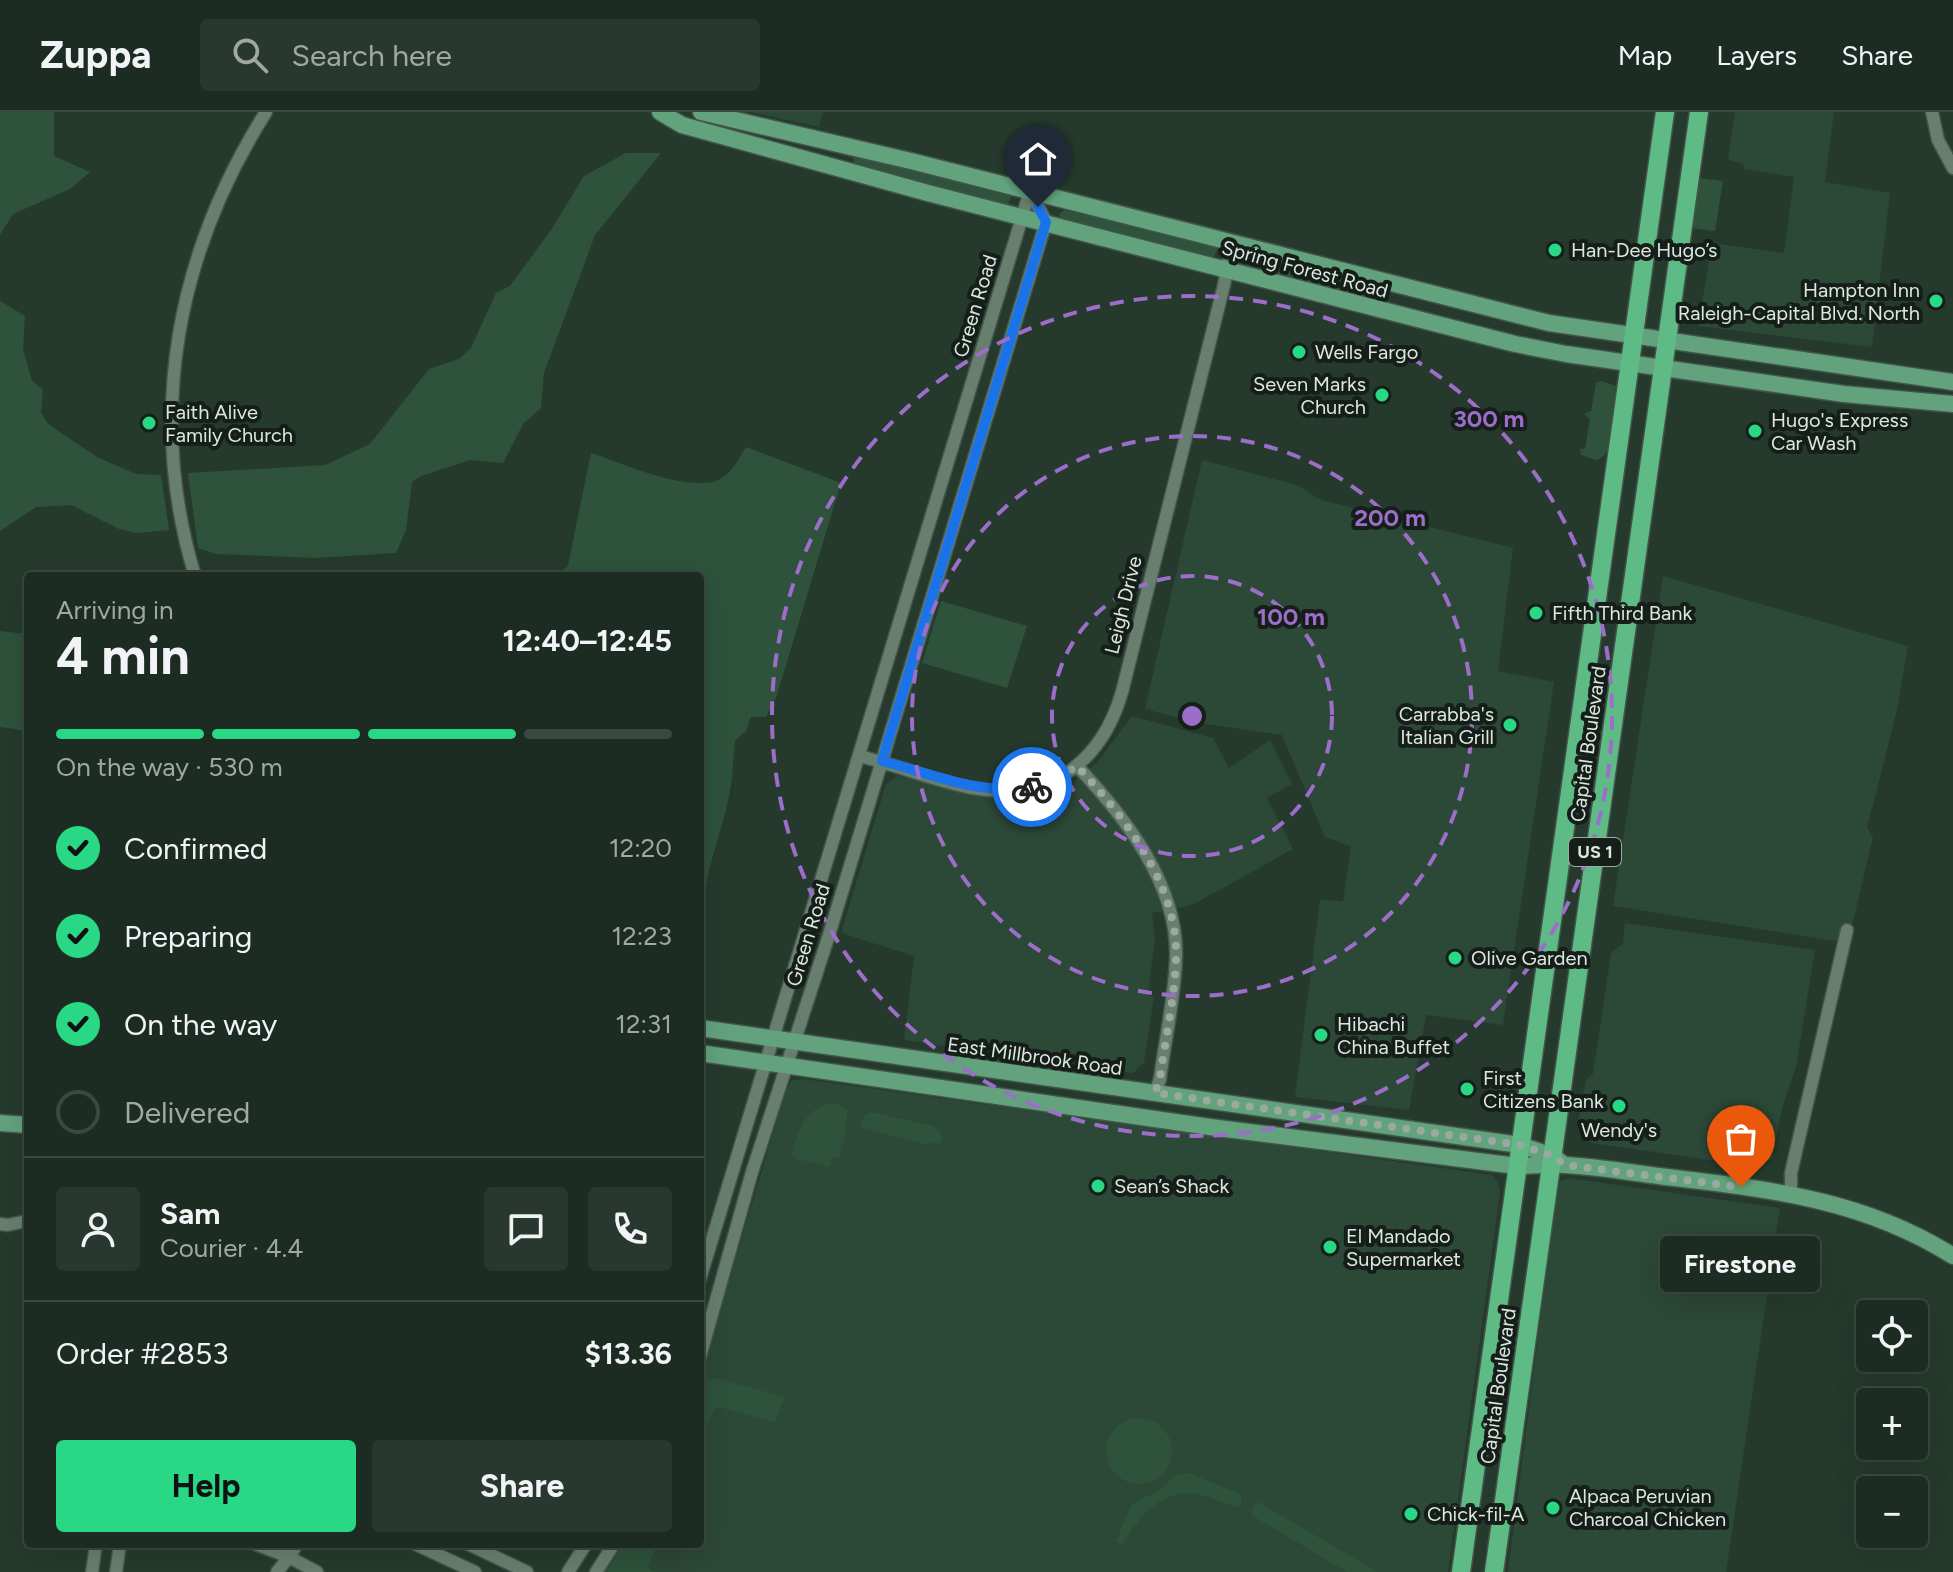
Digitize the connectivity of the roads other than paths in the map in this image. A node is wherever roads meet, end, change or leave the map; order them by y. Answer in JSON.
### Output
{"nodes":[{"id":1,"x":266,"y":112,"type":"edge"},
{"id":2,"x":660,"y":112,"type":"edge"},
{"id":3,"x":701,"y":112,"type":"edge"},
{"id":4,"x":1665,"y":112,"type":"edge"},
{"id":5,"x":1699,"y":112,"type":"edge"},
{"id":6,"x":1932,"y":112,"type":"edge"},
{"id":7,"x":1953,"y":168,"type":"edge"},
{"id":8,"x":1030,"y":191,"type":"junction"},
{"id":9,"x":1023,"y":218,"type":"junction"},
{"id":10,"x":1046,"y":222,"type":"junction"},
{"id":11,"x":1232,"y":243,"type":"junction"},
{"id":12,"x":1227,"y":269,"type":"junction"},
{"id":13,"x":1400,"y":286,"type":"junction"},
{"id":14,"x":1392,"y":312,"type":"junction"},
{"id":15,"x":1633,"y":336,"type":"junction"},
{"id":16,"x":1667,"y":341,"type":"junction"},
{"id":17,"x":1630,"y":363,"type":"junction"},
{"id":18,"x":1663,"y":368,"type":"junction"},
{"id":19,"x":1953,"y":382,"type":"edge"},
{"id":20,"x":1953,"y":404,"type":"edge"},
{"id":21,"x":947,"y":466,"type":"junction"},
{"id":22,"x":970,"y":474,"type":"junction"},
{"id":23,"x":926,"y":535,"type":"junction"},
{"id":24,"x":948,"y":543,"type":"junction"},
{"id":25,"x":194,"y":572,"type":"edge"},
{"id":26,"x":859,"y":756,"type":"junction"},
{"id":27,"x":882,"y":761,"type":"junction"},
{"id":28,"x":1077,"y":766,"type":"junction"},
{"id":29,"x":1847,"y":930,"type":"dead end"},
{"id":30,"x":704,"y":1029,"type":"edge"},
{"id":31,"x":773,"y":1038,"type":"junction"},
{"id":32,"x":795,"y":1042,"type":"junction"},
{"id":33,"x":704,"y":1054,"type":"edge"},
{"id":34,"x":766,"y":1062,"type":"junction"},
{"id":35,"x":786,"y":1066,"type":"junction"},
{"id":36,"x":1155,"y":1093,"type":"junction"},
{"id":37,"x":1201,"y":1099,"type":"junction"},
{"id":38,"x":1054,"y":1105,"type":"junction"},
{"id":39,"x":1152,"y":1118,"type":"junction"},
{"id":40,"x":0,"y":1123,"type":"edge"},
{"id":41,"x":24,"y":1125,"type":"edge"},
{"id":42,"x":1520,"y":1145,"type":"junction"},
{"id":43,"x":1556,"y":1162,"type":"junction"},
{"id":44,"x":734,"y":1166,"type":"junction"},
{"id":45,"x":1517,"y":1166,"type":"junction"},
{"id":46,"x":752,"y":1172,"type":"junction"},
{"id":47,"x":1791,"y":1194,"type":"junction"},
{"id":48,"x":24,"y":1221,"type":"edge"},
{"id":49,"x":0,"y":1224,"type":"edge"},
{"id":50,"x":1953,"y":1256,"type":"edge"},
{"id":51,"x":704,"y":1266,"type":"edge"},
{"id":52,"x":704,"y":1343,"type":"edge"},
{"id":53,"x":95,"y":1548,"type":"edge"},
{"id":54,"x":119,"y":1548,"type":"edge"},
{"id":55,"x":265,"y":1548,"type":"edge"},
{"id":56,"x":295,"y":1548,"type":"edge"},
{"id":57,"x":424,"y":1548,"type":"edge"},
{"id":58,"x":476,"y":1548,"type":"edge"},
{"id":59,"x":583,"y":1548,"type":"edge"},
{"id":60,"x":611,"y":1548,"type":"edge"},
{"id":61,"x":289,"y":1557,"type":"junction"},
{"id":62,"x":92,"y":1572,"type":"edge"},
{"id":63,"x":116,"y":1572,"type":"edge"},
{"id":64,"x":277,"y":1572,"type":"edge"},
{"id":65,"x":317,"y":1572,"type":"edge"},
{"id":66,"x":475,"y":1572,"type":"edge"},
{"id":67,"x":527,"y":1572,"type":"edge"},
{"id":68,"x":568,"y":1572,"type":"edge"},
{"id":69,"x":596,"y":1572,"type":"edge"},
{"id":70,"x":1461,"y":1572,"type":"edge"},
{"id":71,"x":1494,"y":1572,"type":"edge"}],
"edges":[{"from":1,"to":25,"type":"street"},
{"from":2,"to":9,"type":"main road","name":"Spring Forest Road"},
{"from":3,"to":8,"type":"main road","name":"Spring Forest Road"},
{"from":4,"to":15,"type":"highway","name":"Capital Boulevard","number":"US 1"},
{"from":5,"to":16,"type":"highway","name":"Capital Boulevard","number":"US 1"},
{"from":6,"to":7,"type":"street"},
{"from":8,"to":9,"type":"street","name":"Green Road"},
{"from":8,"to":10,"type":"street"},
{"from":8,"to":11,"type":"main road","name":"Spring Forest Road"},
{"from":9,"to":10,"type":"main road","name":"Spring Forest Road"},
{"from":9,"to":21,"type":"street","name":"Green Road"},
{"from":10,"to":12,"type":"main road","name":"Spring Forest Road"},
{"from":10,"to":22,"type":"street","name":"Green Road"},
{"from":11,"to":12,"type":"street","name":"Leigh Drive"},
{"from":11,"to":13,"type":"main road","name":"Spring Forest Road"},
{"from":12,"to":14,"type":"main road","name":"Spring Forest Road"},
{"from":12,"to":28,"type":"street","name":"Leigh Drive"},
{"from":13,"to":14,"type":"main road"},
{"from":13,"to":15,"type":"main road","name":"Spring Forest Road"},
{"from":14,"to":17,"type":"main road","name":"Spring Forest Road"},
{"from":15,"to":16,"type":"main road","name":"Spring Forest Road"},
{"from":15,"to":17,"type":"highway","name":"Capital Boulevard","number":"US 1"},
{"from":16,"to":18,"type":"highway","name":"Capital Boulevard","number":"US 1"},
{"from":16,"to":19,"type":"main road","name":"Spring Forest Road"},
{"from":17,"to":18,"type":"main road","name":"Spring Forest Road"},
{"from":17,"to":42,"type":"highway","name":"Capital Boulevard","number":"US 1"},
{"from":18,"to":20,"type":"main road","name":"Spring Forest Road"},
{"from":18,"to":43,"type":"highway","name":"Capital Boulevard","number":"US 1"},
{"from":21,"to":22,"type":"street"},
{"from":21,"to":23,"type":"street","name":"Green Road"},
{"from":22,"to":24,"type":"street","name":"Green Road"},
{"from":23,"to":24,"type":"street"},
{"from":23,"to":26,"type":"street","name":"Green Road"},
{"from":24,"to":27,"type":"street","name":"Green Road"},
{"from":26,"to":27,"type":"street","name":"Leigh Drive"},
{"from":26,"to":31,"type":"street","name":"Green Road"},
{"from":27,"to":28,"type":"street","name":"Leigh Drive"},
{"from":27,"to":32,"type":"street","name":"Green Road"},
{"from":28,"to":36,"type":"street"},
{"from":29,"to":47,"type":"street"},
{"from":30,"to":31,"type":"main road","name":"East Millbrook Road"},
{"from":31,"to":32,"type":"main road","name":"East Millbrook Road"},
{"from":31,"to":34,"type":"street","name":"Green Road"},
{"from":32,"to":35,"type":"street","name":"Green Road"},
{"from":32,"to":36,"type":"main road","name":"East Millbrook Road"},
{"from":33,"to":34,"type":"main road"},
{"from":34,"to":35,"type":"main road"},
{"from":34,"to":44,"type":"street","name":"Green Road"},
{"from":35,"to":38,"type":"main road"},
{"from":35,"to":46,"type":"street","name":"Green Road"},
{"from":36,"to":37,"type":"main road","name":"East Millbrook Road"},
{"from":36,"to":38,"type":"main road"},
{"from":37,"to":39,"type":"main road"},
{"from":37,"to":42,"type":"main road","name":"East Millbrook Road"},
{"from":38,"to":39,"type":"main road"},
{"from":39,"to":45,"type":"main road"},
{"from":40,"to":41,"type":"main road"},
{"from":42,"to":43,"type":"main road","name":"East Millbrook Road"},
{"from":42,"to":45,"type":"highway","name":"Capital Boulevard","number":"US 1"},
{"from":43,"to":45,"type":"main road"},
{"from":43,"to":47,"type":"main road"},
{"from":43,"to":71,"type":"highway","name":"Capital Boulevard","number":"US 1"},
{"from":44,"to":46,"type":"street"},
{"from":44,"to":51,"type":"street","name":"Green Road"},
{"from":45,"to":70,"type":"highway","name":"Capital Boulevard","number":"US 1"},
{"from":46,"to":52,"type":"street","name":"Green Road"},
{"from":47,"to":50,"type":"main road"},
{"from":48,"to":49,"type":"street"},
{"from":53,"to":62,"type":"street"},
{"from":54,"to":63,"type":"street"},
{"from":55,"to":61,"type":"street"},
{"from":56,"to":61,"type":"street"},
{"from":57,"to":66,"type":"street"},
{"from":58,"to":67,"type":"street"},
{"from":59,"to":68,"type":"street"},
{"from":60,"to":69,"type":"street"},
{"from":61,"to":64,"type":"street"},
{"from":61,"to":65,"type":"street"}]}
